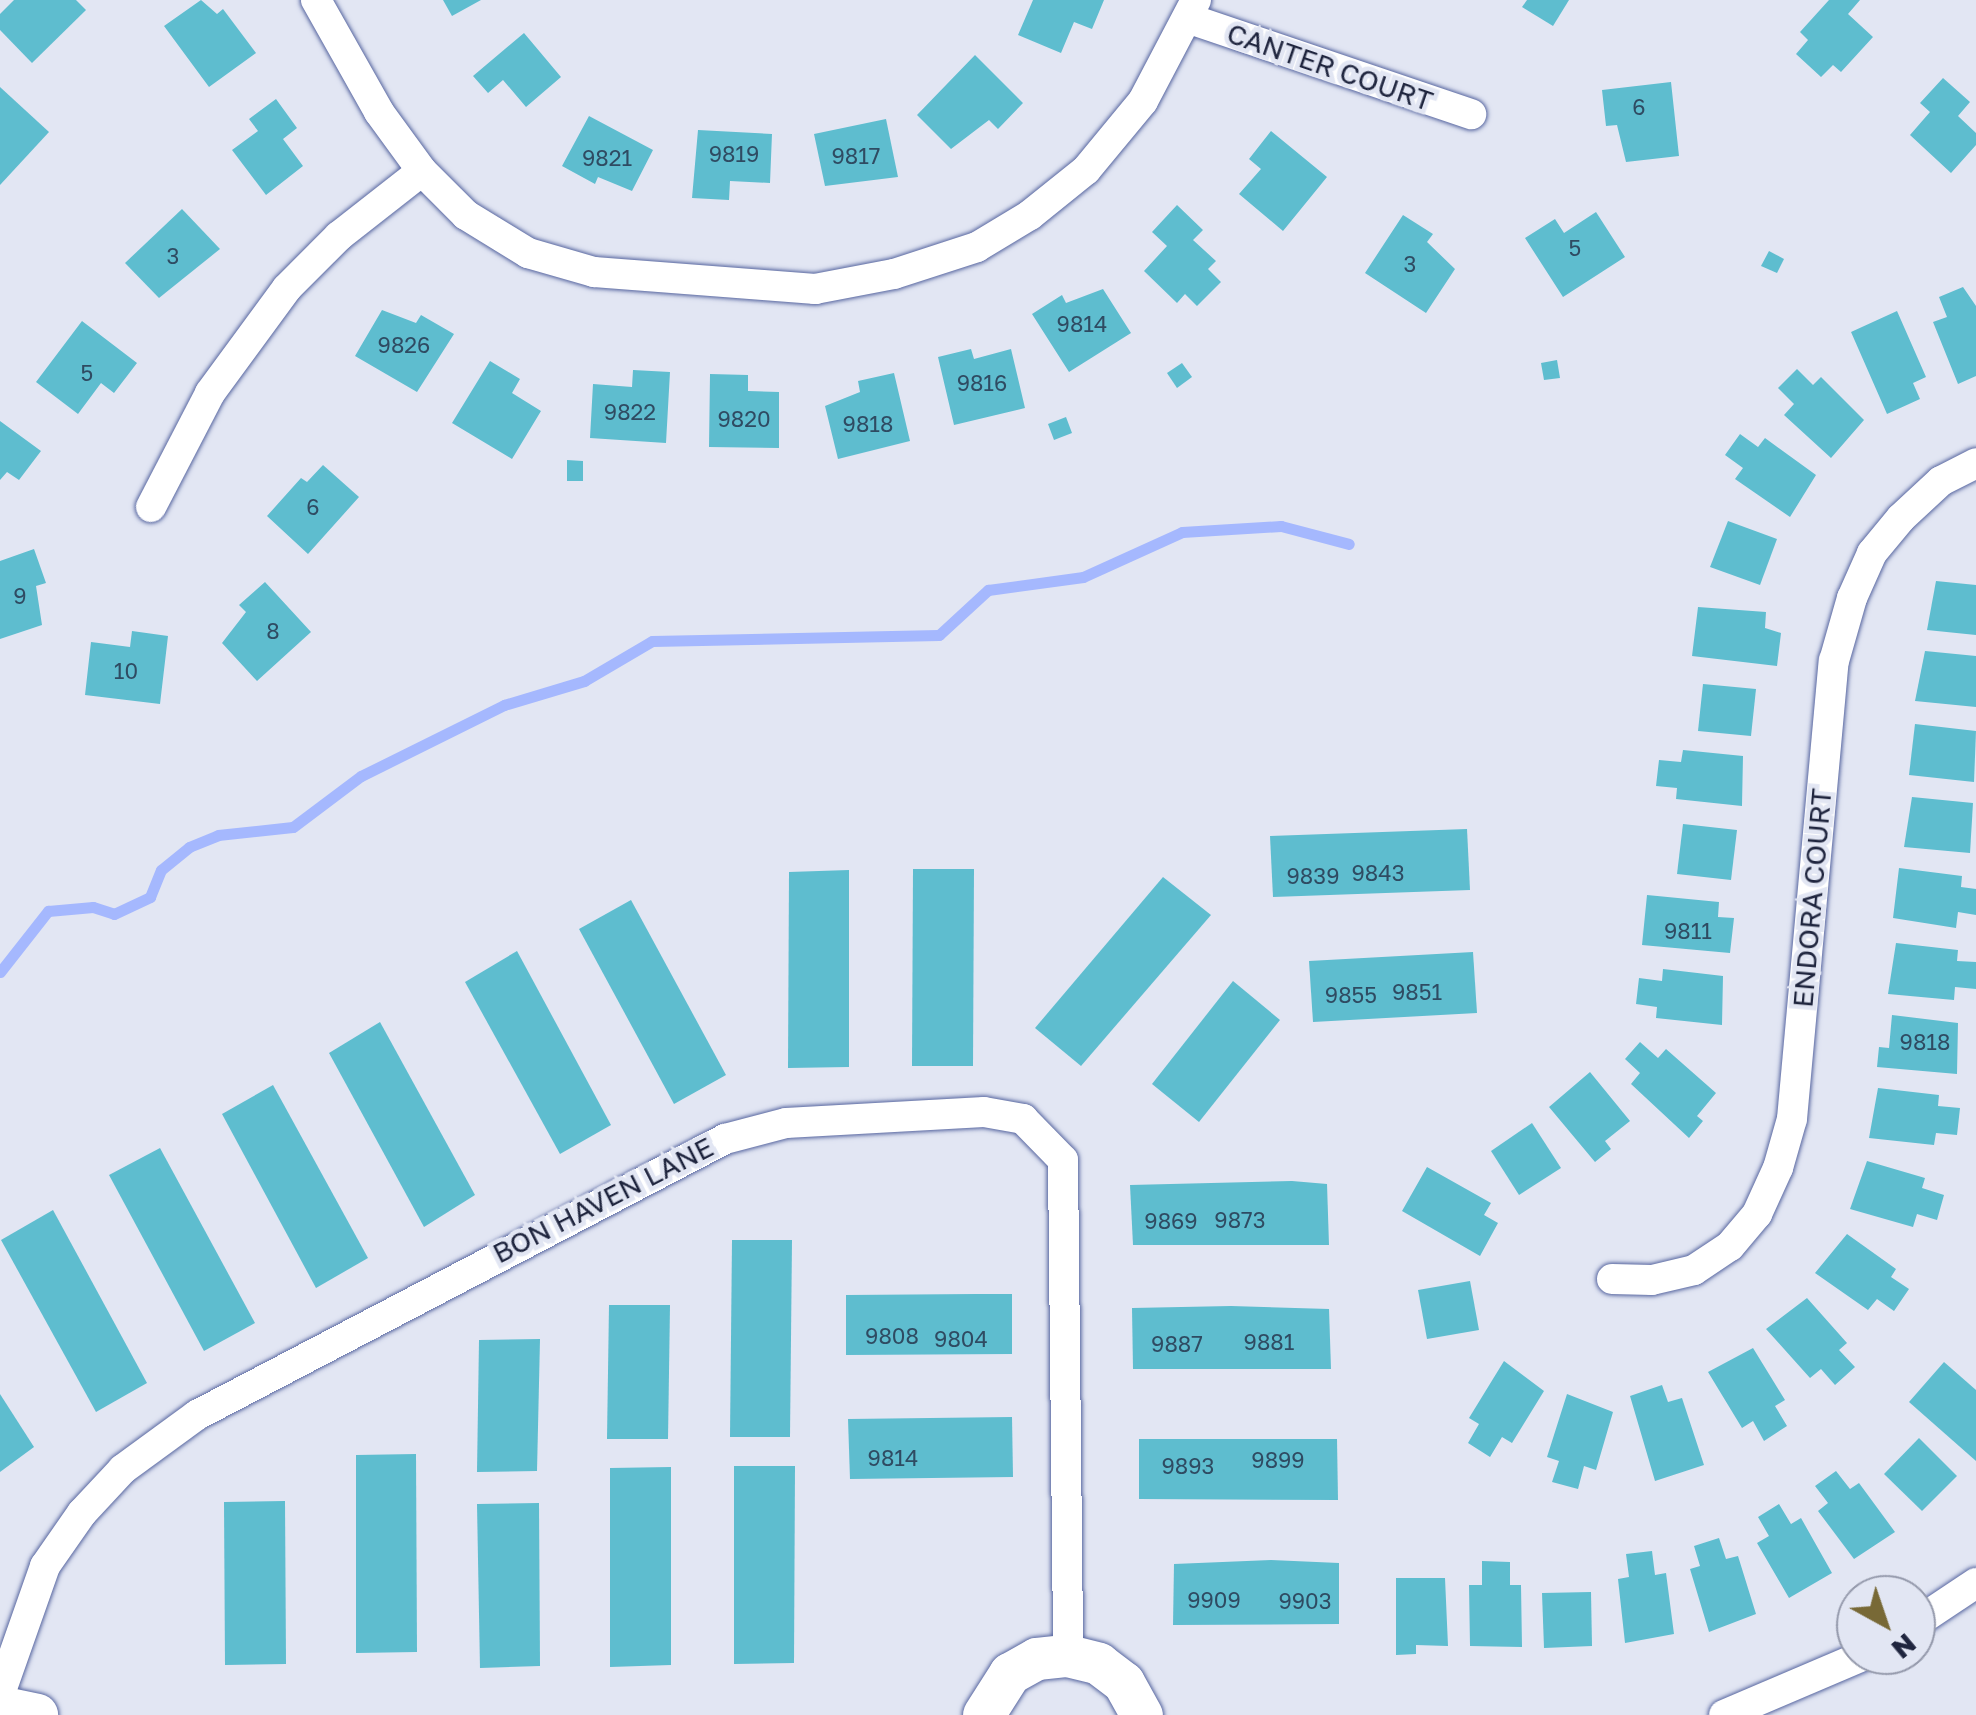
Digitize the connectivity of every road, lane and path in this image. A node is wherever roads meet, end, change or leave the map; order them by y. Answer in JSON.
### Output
{"nodes":[{"id":1,"x":316,"y":0,"type":"edge"},
{"id":2,"x":1193,"y":10,"type":"edge"},
{"id":3,"x":1471,"y":114,"type":"dead end"},
{"id":4,"x":422,"y":171,"type":"junction"},
{"id":5,"x":1976,"y":463,"type":"edge"},
{"id":6,"x":151,"y":507,"type":"dead end"},
{"id":7,"x":1612,"y":1279,"type":"dead end"},
{"id":8,"x":1976,"y":1583,"type":"edge"},
{"id":9,"x":1936,"y":1610,"type":"edge"},
{"id":10,"x":1068,"y":1656,"type":"junction"},
{"id":11,"x":1836,"y":1667,"type":"edge"},
{"id":12,"x":0,"y":1694,"type":"edge"},
{"id":13,"x":0,"y":1707,"type":"edge"},
{"id":14,"x":38,"y":1715,"type":"edge"},
{"id":15,"x":984,"y":1715,"type":"edge"},
{"id":16,"x":1142,"y":1715,"type":"edge"},
{"id":17,"x":1724,"y":1715,"type":"edge"}],
"edges":[{"from":1,"to":4,"type":"street"},
{"from":2,"to":3,"type":"street","name":"CANTER COURT"},
{"from":2,"to":4,"type":"street"},
{"from":4,"to":6,"type":"street"},
{"from":5,"to":7,"type":"street","name":"ENDORA COURT"},
{"from":8,"to":9,"type":"street"},
{"from":10,"to":12,"type":"street","name":"BON HAVEN LANE"},
{"from":10,"to":15,"type":"street"},
{"from":10,"to":16,"type":"street"},
{"from":11,"to":17,"type":"street"},
{"from":13,"to":14,"type":"street"}]}
